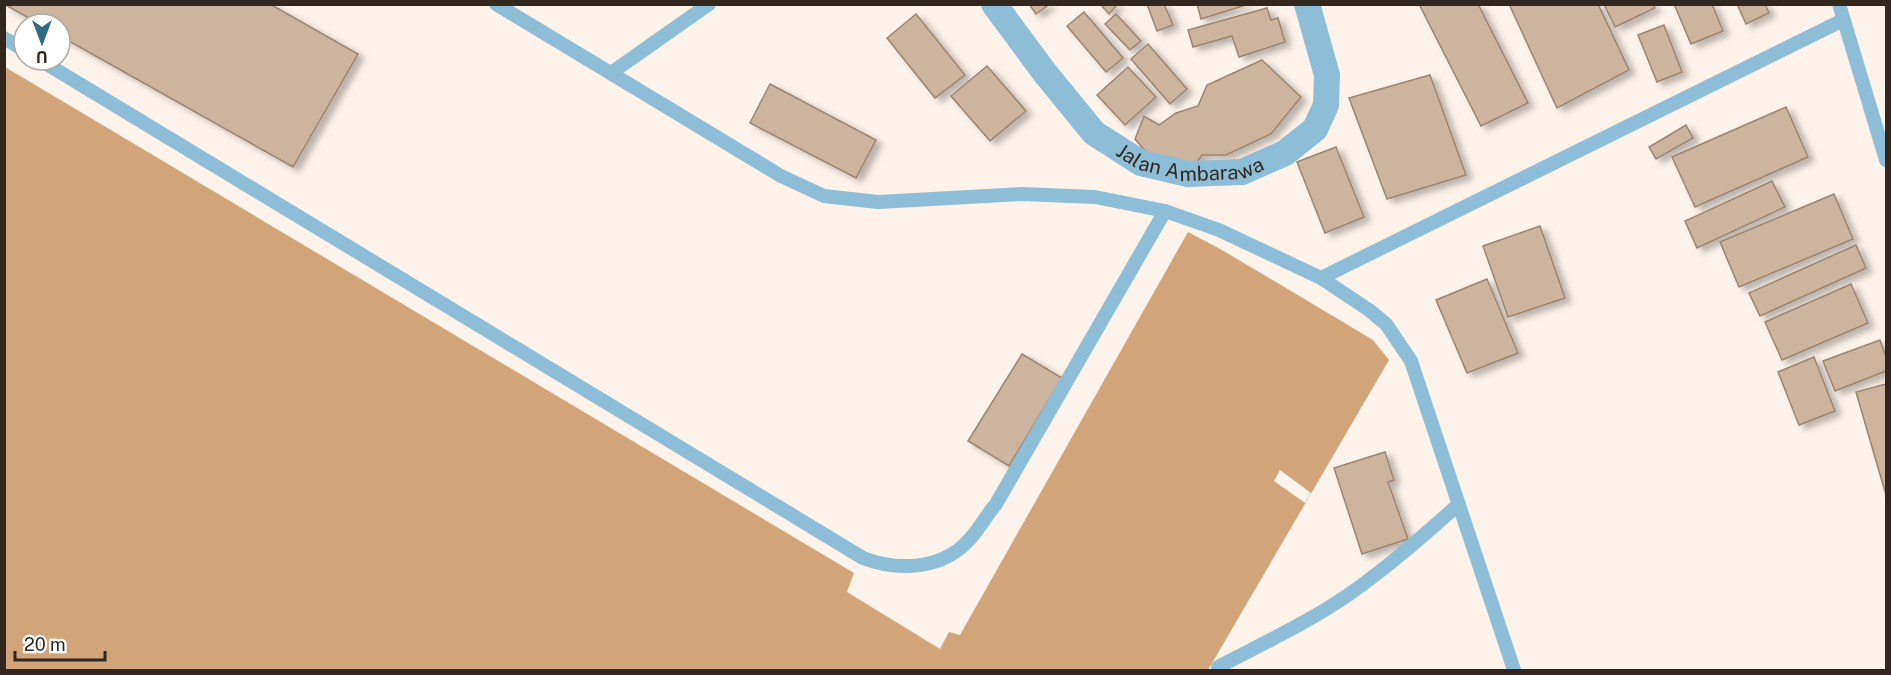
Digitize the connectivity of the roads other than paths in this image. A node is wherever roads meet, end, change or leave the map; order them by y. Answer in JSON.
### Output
{"nodes":[{"id":1,"x":496,"y":4,"type":"edge"},
{"id":2,"x":994,"y":4,"type":"edge"},
{"id":3,"x":1307,"y":4,"type":"edge"},
{"id":4,"x":1839,"y":4,"type":"edge"},
{"id":5,"x":706,"y":6,"type":"edge"},
{"id":6,"x":1843,"y":20,"type":"junction"},
{"id":7,"x":60,"y":72,"type":"edge"},
{"id":8,"x":611,"y":73,"type":"junction"},
{"id":9,"x":1887,"y":160,"type":"edge"},
{"id":10,"x":1166,"y":211,"type":"junction"},
{"id":11,"x":1321,"y":278,"type":"junction"},
{"id":12,"x":1459,"y":504,"type":"junction"},
{"id":13,"x":1218,"y":666,"type":"dead end"},
{"id":14,"x":1514,"y":670,"type":"edge"}],
"edges":[{"from":1,"to":8,"type":"lane"},
{"from":2,"to":3,"type":"street","name":"Jalan Ambarawa"},
{"from":4,"to":6,"type":"lane"},
{"from":5,"to":8,"type":"lane"},
{"from":6,"to":9,"type":"lane"},
{"from":6,"to":11,"type":"lane"},
{"from":7,"to":10,"type":"lane"},
{"from":8,"to":10,"type":"lane"},
{"from":10,"to":11,"type":"lane"},
{"from":11,"to":12,"type":"lane"},
{"from":12,"to":13,"type":"lane"},
{"from":12,"to":14,"type":"lane"}]}
